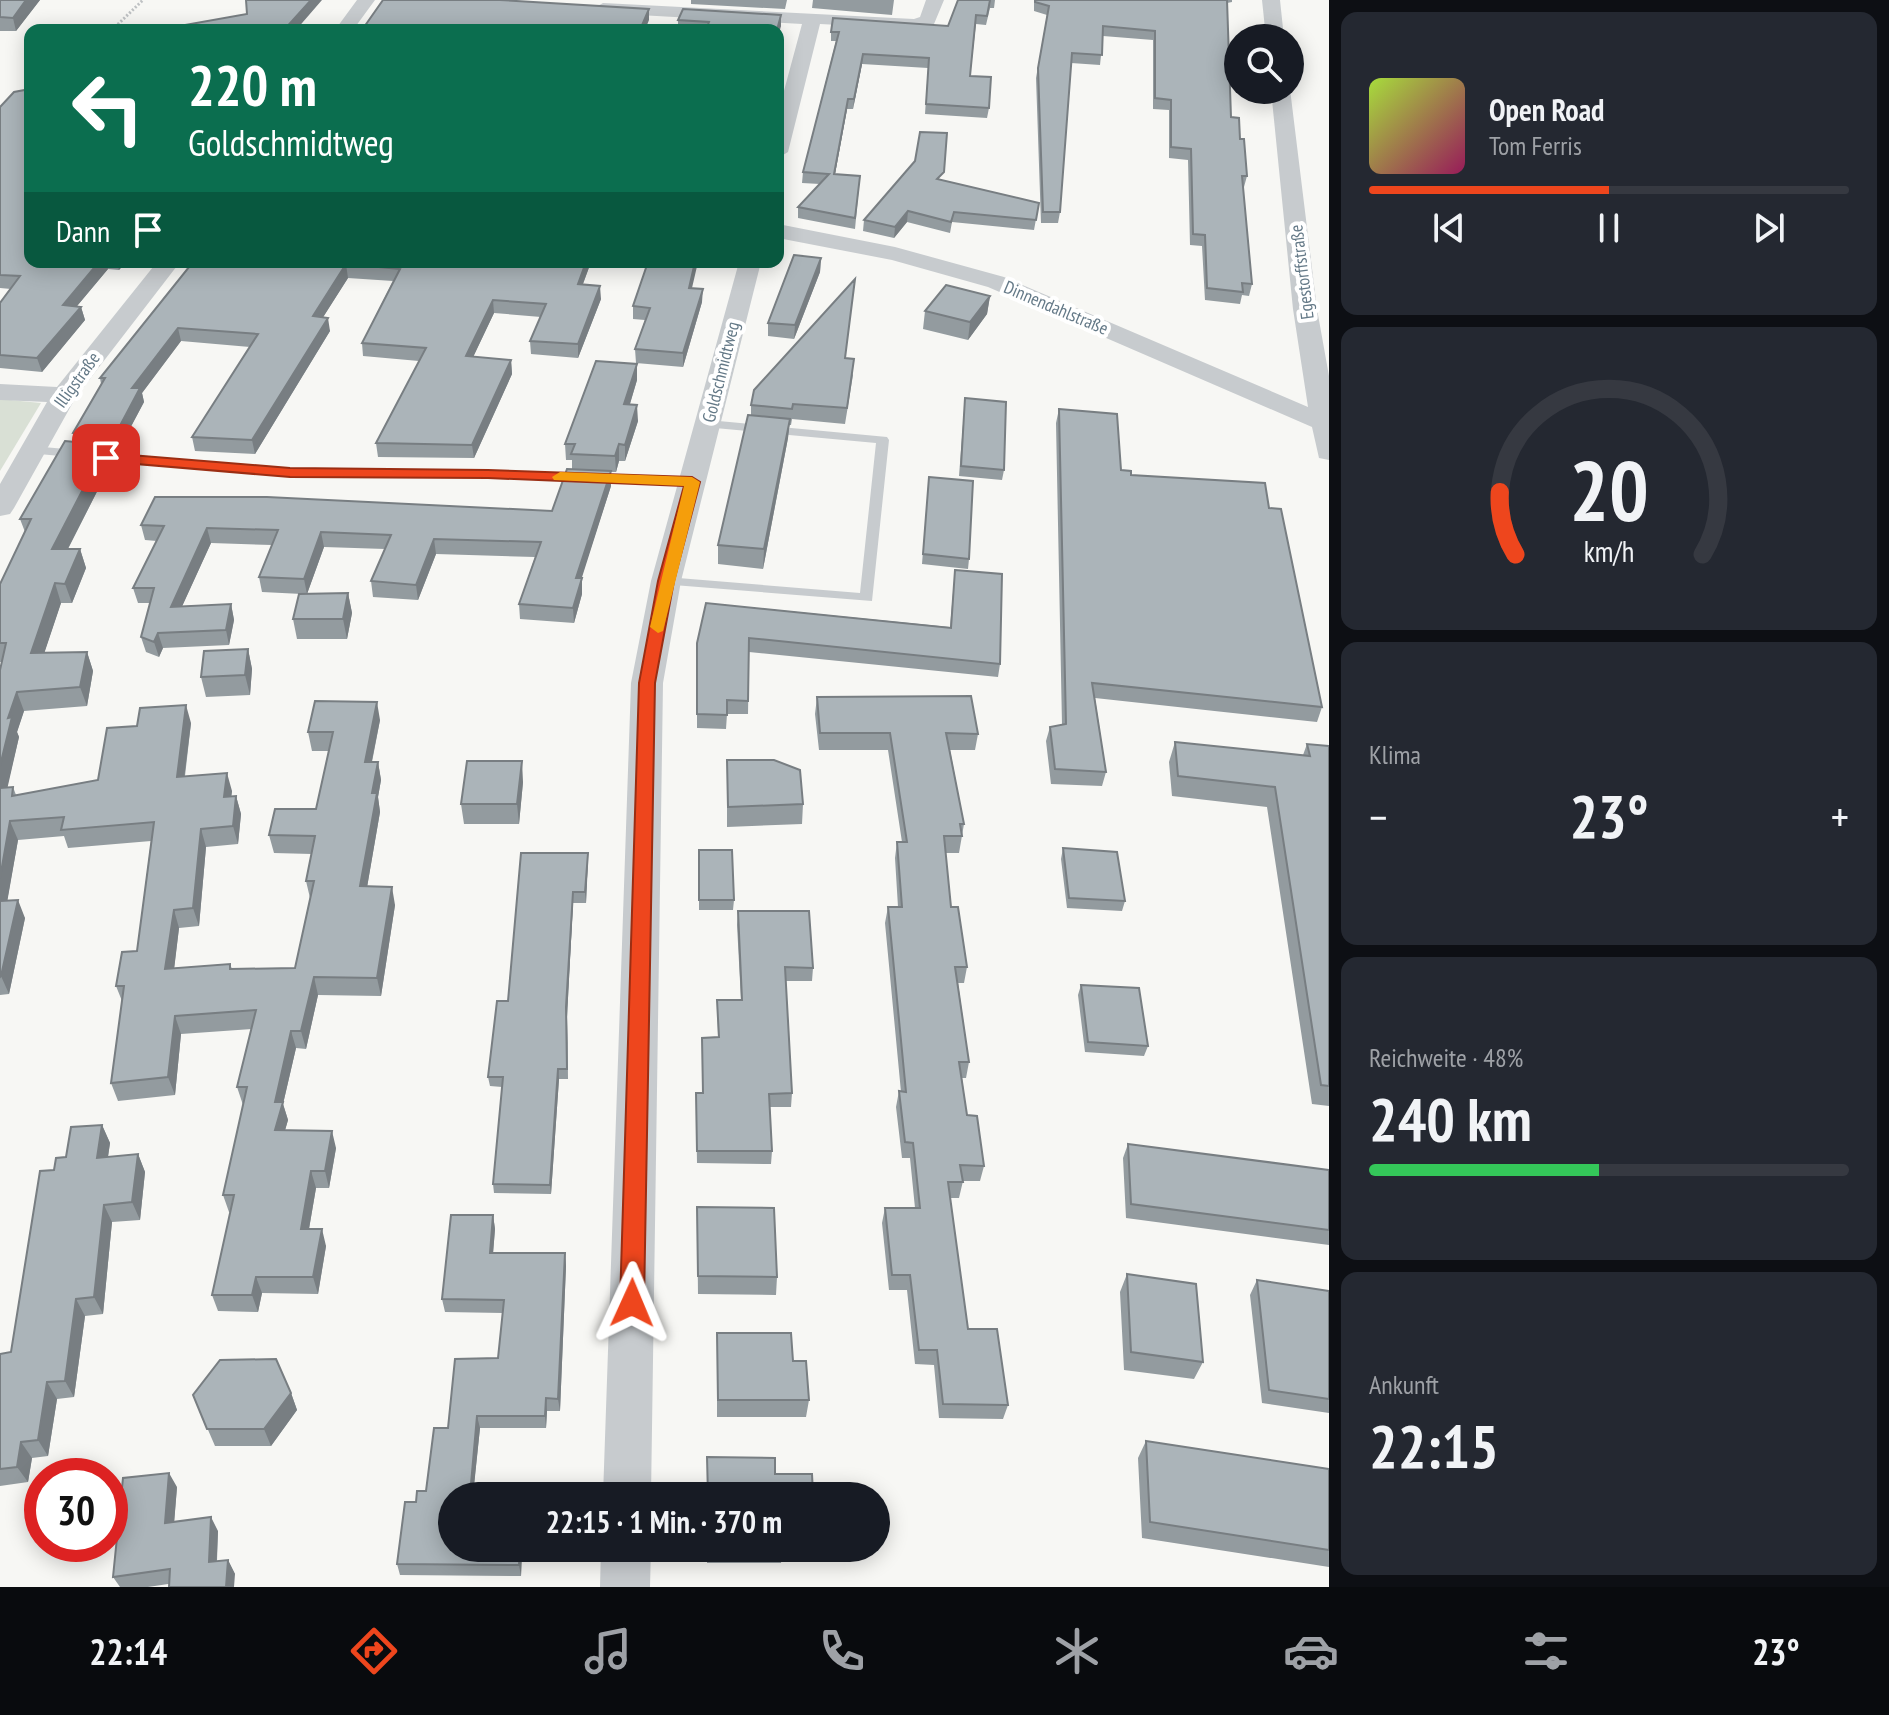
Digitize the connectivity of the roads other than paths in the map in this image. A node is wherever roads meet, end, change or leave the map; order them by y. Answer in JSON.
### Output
{"nodes":[{"id":1,"x":366,"y":0,"type":"edge"},
{"id":2,"x":935,"y":0,"type":"edge"},
{"id":3,"x":1271,"y":0,"type":"edge"},
{"id":4,"x":654,"y":5,"type":"edge"},
{"id":5,"x":578,"y":7,"type":"edge"},
{"id":6,"x":812,"y":19,"type":"junction"},
{"id":7,"x":348,"y":24,"type":"edge"},
{"id":8,"x":1274,"y":24,"type":"edge"},
{"id":9,"x":1283,"y":104,"type":"edge"},
{"id":10,"x":784,"y":129,"type":"edge"},
{"id":11,"x":784,"y":232,"type":"edge"},
{"id":12,"x":164,"y":268,"type":"edge"},
{"id":13,"x":748,"y":268,"type":"edge"},
{"id":14,"x":0,"y":392,"type":"edge"},
{"id":15,"x":64,"y":395,"type":"junction"},
{"id":16,"x":1322,"y":422,"type":"junction"},
{"id":17,"x":708,"y":424,"type":"junction"},
{"id":18,"x":32,"y":450,"type":"junction"},
{"id":19,"x":1329,"y":452,"type":"edge"},
{"id":20,"x":692,"y":482,"type":"junction"},
{"id":21,"x":0,"y":508,"type":"edge"},
{"id":22,"x":666,"y":581,"type":"junction"},
{"id":23,"x":627,"y":1482,"type":"edge"},
{"id":24,"x":626,"y":1562,"type":"edge"},
{"id":25,"x":625,"y":1587,"type":"edge"}],
"edges":[{"from":1,"to":7,"type":"street"},
{"from":2,"to":6,"type":"street"},
{"from":3,"to":8,"type":"street"},
{"from":4,"to":5,"type":"street"},
{"from":4,"to":6,"type":"street"},
{"from":6,"to":10,"type":"street"},
{"from":9,"to":16,"type":"street","name":"Egestorffstraße"},
{"from":11,"to":16,"type":"street","name":"Dinnendahlstraße"},
{"from":12,"to":15,"type":"street","name":"Illigstraße"},
{"from":13,"to":17,"type":"street","name":"Goldschmidtweg"},
{"from":14,"to":15,"type":"street"},
{"from":15,"to":18,"type":"street","name":"Illigstraße"},
{"from":16,"to":19,"type":"street","name":"Egestorffstraße"},
{"from":17,"to":20,"type":"street","name":"Goldschmidtweg"},
{"from":17,"to":22,"type":"lane"},
{"from":18,"to":20,"type":"lane"},
{"from":18,"to":21,"type":"street","name":"Illigstraße"},
{"from":20,"to":22,"type":"street","name":"Goldschmidtweg"},
{"from":22,"to":23,"type":"street","name":"Goldschmidtweg"},
{"from":24,"to":25,"type":"street"}]}
